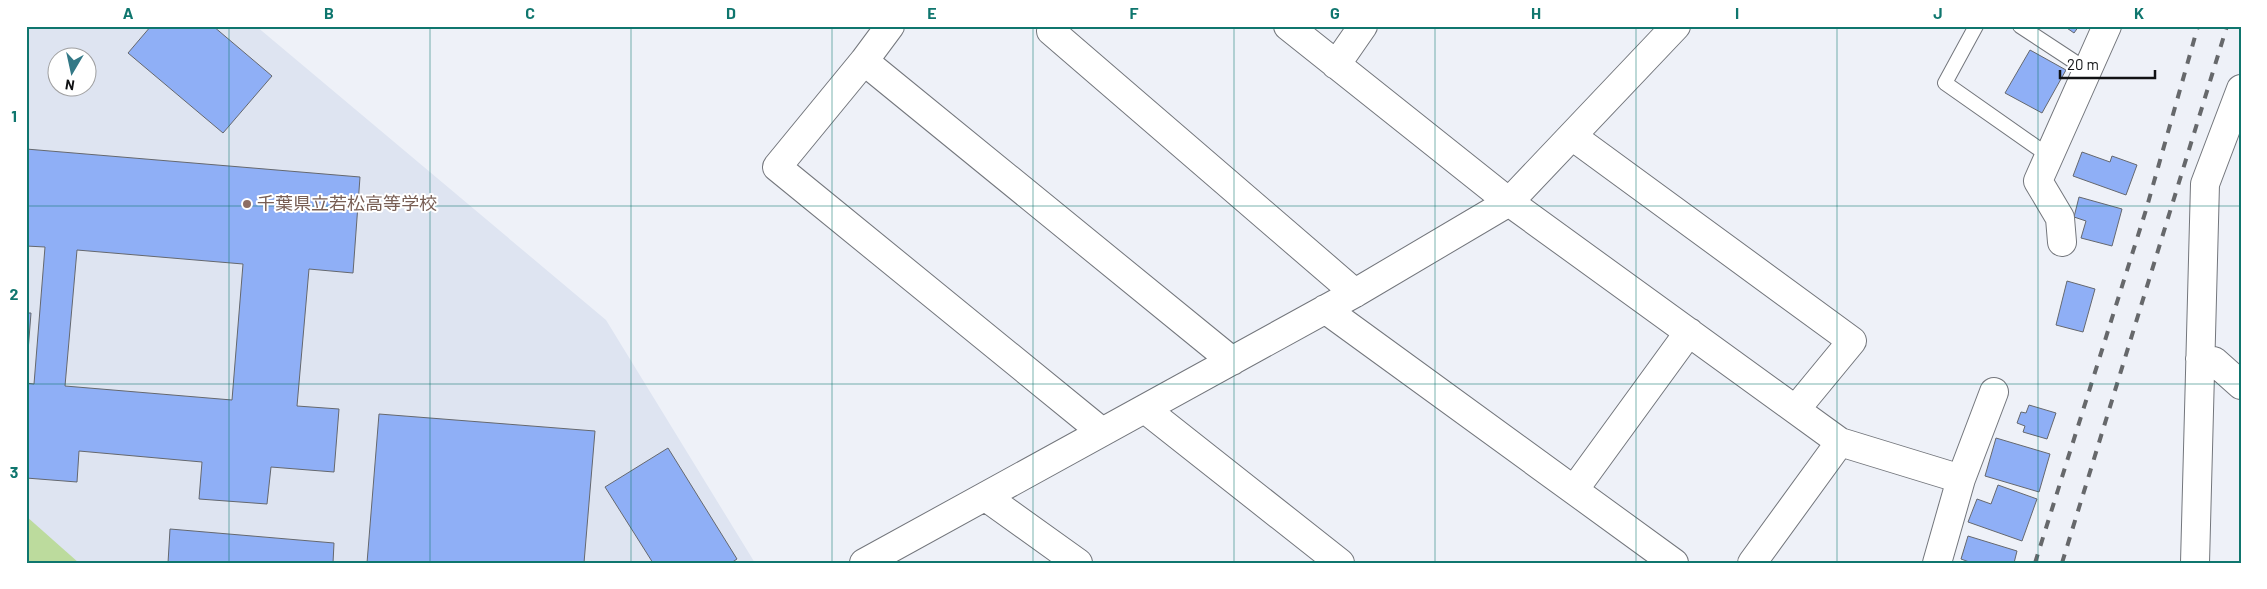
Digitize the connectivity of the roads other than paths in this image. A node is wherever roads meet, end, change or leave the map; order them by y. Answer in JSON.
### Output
{"nodes":[{"id":1,"x":890,"y":26,"type":"edge"},
{"id":2,"x":1288,"y":26,"type":"edge"},
{"id":3,"x":1363,"y":26,"type":"edge"},
{"id":4,"x":1676,"y":26,"type":"edge"},
{"id":5,"x":1976,"y":26,"type":"edge"},
{"id":6,"x":2020,"y":26,"type":"edge"},
{"id":7,"x":2106,"y":26,"type":"edge"},
{"id":8,"x":1050,"y":31,"type":"dead end"},
{"id":9,"x":864,"y":61,"type":"junction"},
{"id":10,"x":1336,"y":65,"type":"junction"},
{"id":11,"x":2087,"y":70,"type":"junction"},
{"id":12,"x":2241,"y":89,"type":"edge"},
{"id":13,"x":1572,"y":136,"type":"junction"},
{"id":14,"x":2049,"y":156,"type":"junction"},
{"id":15,"x":1509,"y":202,"type":"junction"},
{"id":16,"x":2062,"y":242,"type":"dead end"},
{"id":17,"x":1354,"y":293,"type":"junction"},
{"id":18,"x":1325,"y":309,"type":"junction"},
{"id":19,"x":1688,"y":332,"type":"junction"},
{"id":20,"x":2200,"y":359,"type":"junction"},
{"id":21,"x":1232,"y":361,"type":"junction"},
{"id":22,"x":2241,"y":385,"type":"edge"},
{"id":23,"x":1994,"y":392,"type":"dead end"},
{"id":24,"x":1144,"y":409,"type":"junction"},
{"id":25,"x":1796,"y":409,"type":"junction"},
{"id":26,"x":1102,"y":432,"type":"junction"},
{"id":27,"x":1840,"y":442,"type":"junction"},
{"id":28,"x":1961,"y":479,"type":"junction"},
{"id":29,"x":1574,"y":490,"type":"junction"},
{"id":30,"x":986,"y":497,"type":"junction"},
{"id":31,"x":864,"y":563,"type":"edge"},
{"id":32,"x":1078,"y":563,"type":"edge"},
{"id":33,"x":1340,"y":563,"type":"edge"},
{"id":34,"x":1674,"y":563,"type":"edge"},
{"id":35,"x":1752,"y":563,"type":"edge"},
{"id":36,"x":1937,"y":563,"type":"edge"},
{"id":37,"x":2195,"y":563,"type":"edge"}],
"edges":[{"from":1,"to":9,"type":"street"},
{"from":2,"to":10,"type":"street"},
{"from":3,"to":10,"type":"street"},
{"from":4,"to":13,"type":"street"},
{"from":5,"to":14,"type":"lane"},
{"from":6,"to":11,"type":"lane"},
{"from":7,"to":11,"type":"street"},
{"from":8,"to":17,"type":"street"},
{"from":9,"to":21,"type":"street"},
{"from":9,"to":26,"type":"street"},
{"from":10,"to":15,"type":"street"},
{"from":11,"to":14,"type":"street"},
{"from":12,"to":20,"type":"street"},
{"from":13,"to":15,"type":"street"},
{"from":13,"to":25,"type":"street"},
{"from":14,"to":16,"type":"street"},
{"from":15,"to":17,"type":"street"},
{"from":15,"to":19,"type":"street"},
{"from":17,"to":18,"type":"street"},
{"from":18,"to":21,"type":"street"},
{"from":18,"to":29,"type":"street"},
{"from":19,"to":25,"type":"street"},
{"from":19,"to":29,"type":"street"},
{"from":20,"to":22,"type":"street"},
{"from":20,"to":37,"type":"street"},
{"from":21,"to":24,"type":"street"},
{"from":23,"to":28,"type":"street"},
{"from":24,"to":26,"type":"street"},
{"from":24,"to":33,"type":"street"},
{"from":25,"to":27,"type":"street"},
{"from":26,"to":30,"type":"street"},
{"from":27,"to":28,"type":"street"},
{"from":27,"to":35,"type":"street"},
{"from":28,"to":36,"type":"street"},
{"from":29,"to":34,"type":"street"},
{"from":30,"to":31,"type":"street"},
{"from":30,"to":32,"type":"street"}]}
